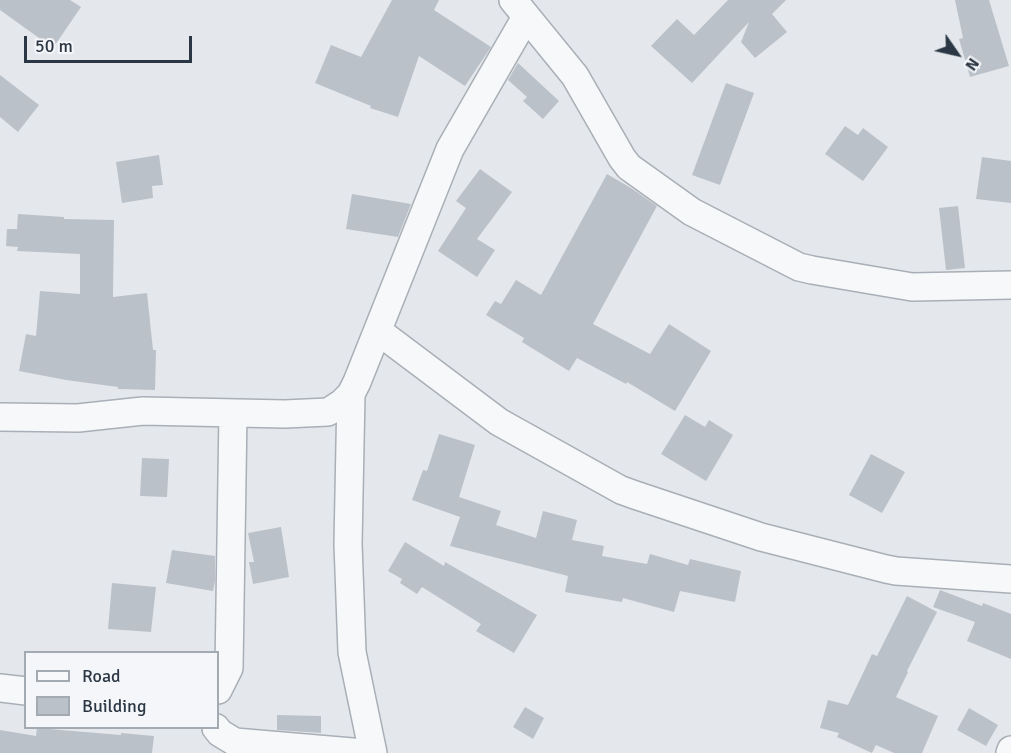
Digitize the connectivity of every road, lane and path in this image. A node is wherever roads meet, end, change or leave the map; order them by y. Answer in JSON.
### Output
{"nodes":[{"id":1,"x":519,"y":8,"type":"edge"},
{"id":2,"x":1011,"y":285,"type":"edge"},
{"id":3,"x":378,"y":331,"type":"junction"},
{"id":4,"x":351,"y":394,"type":"junction"},
{"id":5,"x":233,"y":413,"type":"junction"},
{"id":6,"x":0,"y":417,"type":"edge"},
{"id":7,"x":1011,"y":579,"type":"edge"},
{"id":8,"x":0,"y":688,"type":"edge"},
{"id":9,"x":219,"y":688,"type":"edge"},
{"id":10,"x":24,"y":691,"type":"edge"},
{"id":11,"x":222,"y":739,"type":"edge"},
{"id":12,"x":364,"y":753,"type":"edge"},
{"id":13,"x":373,"y":753,"type":"edge"}],
"edges":[{"from":1,"to":2,"type":"street"},
{"from":1,"to":3,"type":"street"},
{"from":3,"to":4,"type":"street"},
{"from":3,"to":7,"type":"street"},
{"from":4,"to":5,"type":"street"},
{"from":4,"to":13,"type":"street"},
{"from":5,"to":6,"type":"street"},
{"from":5,"to":9,"type":"street"},
{"from":8,"to":10,"type":"street"},
{"from":11,"to":12,"type":"street"}]}
